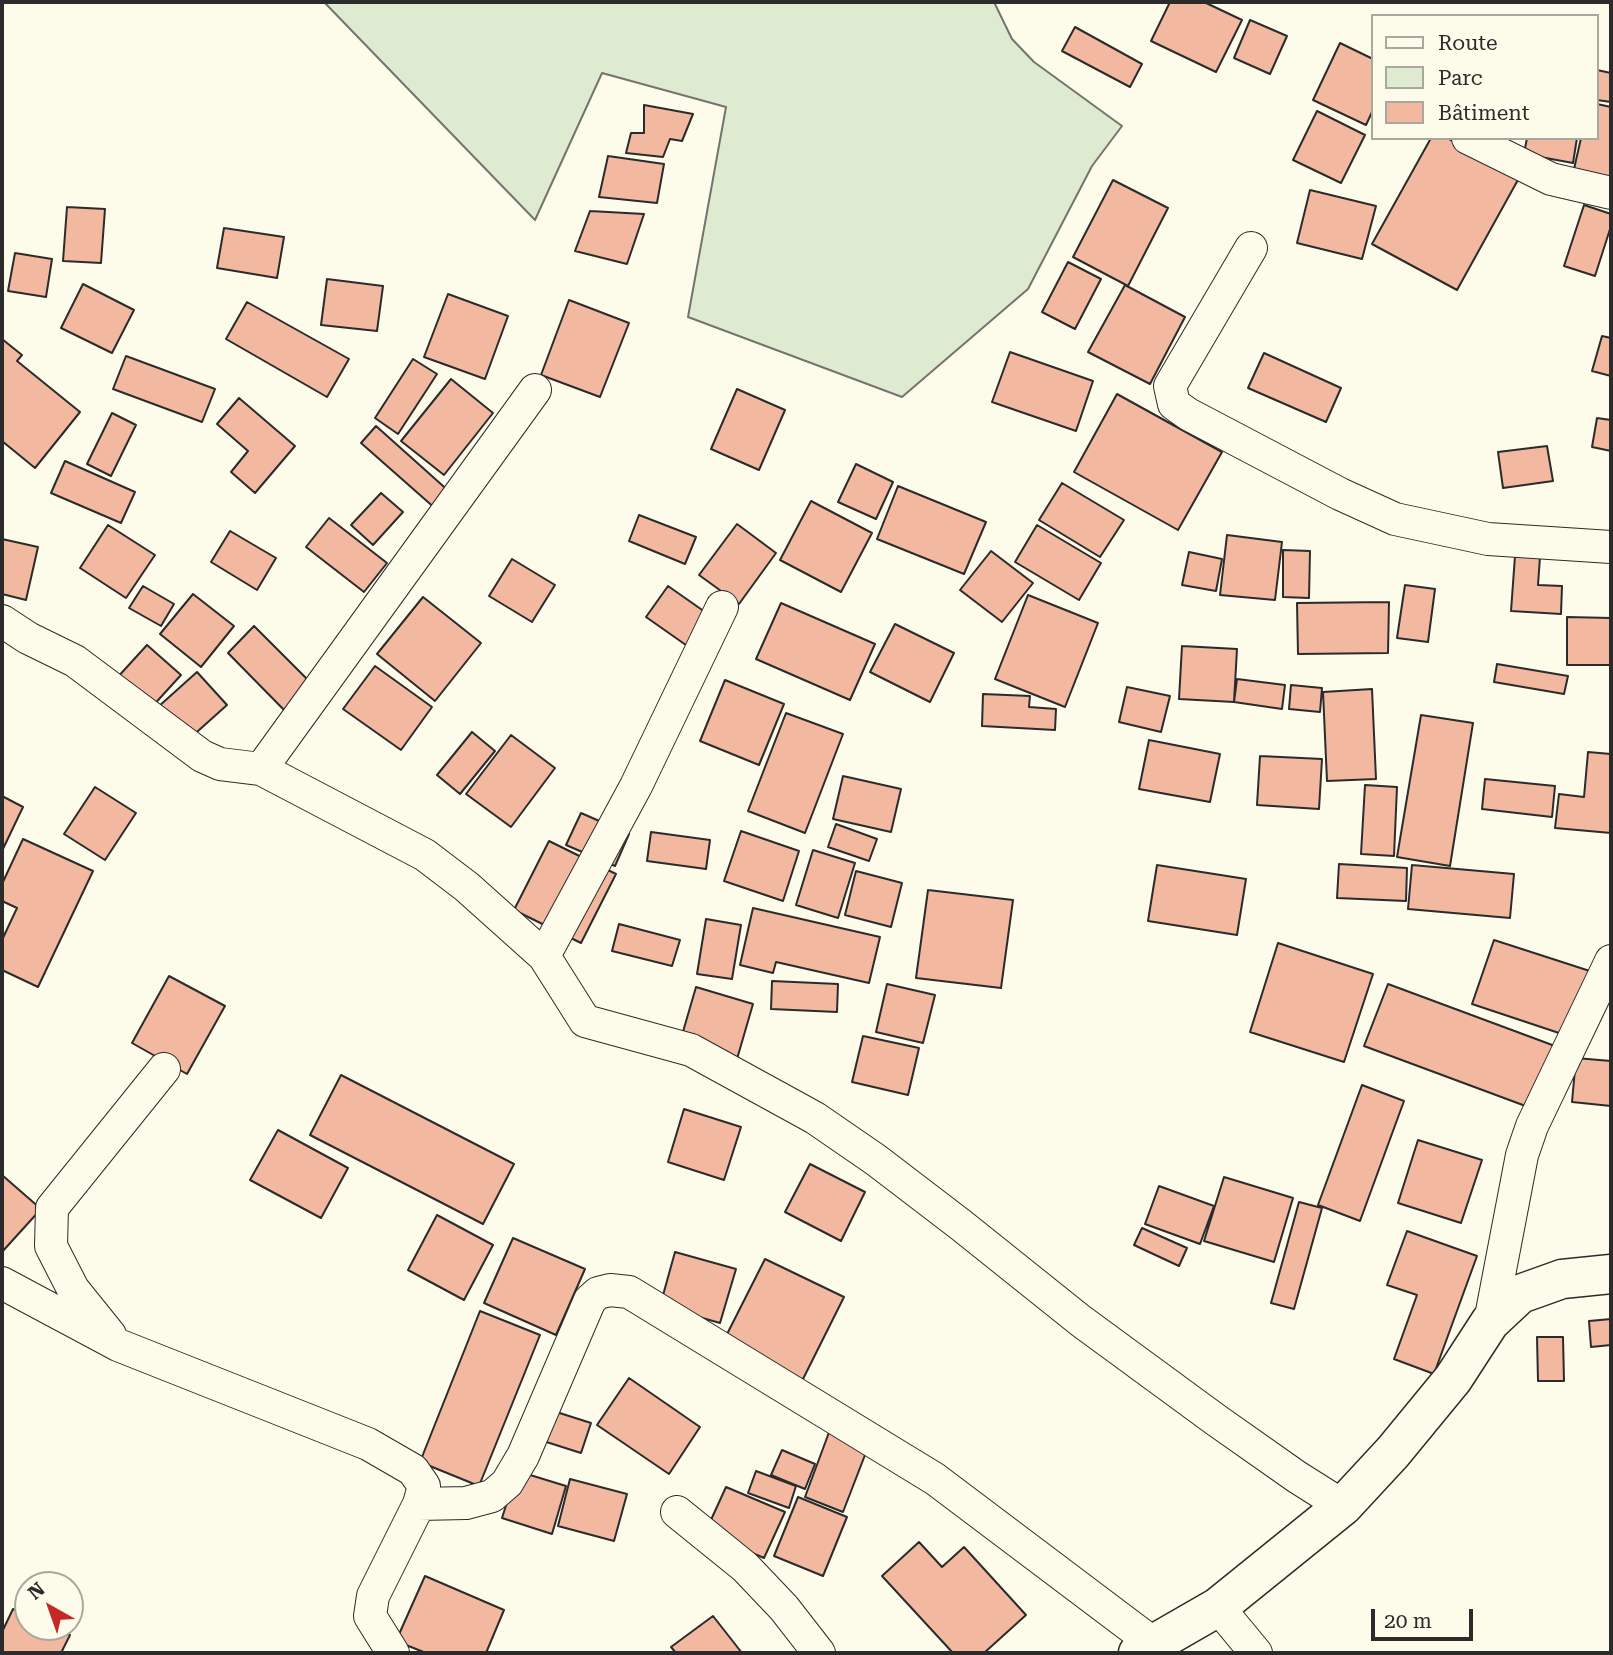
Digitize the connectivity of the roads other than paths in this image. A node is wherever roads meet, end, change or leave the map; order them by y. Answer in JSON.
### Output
{"nodes":[{"id":1,"x":1472,"y":140,"type":"edge"},
{"id":2,"x":1611,"y":193,"type":"edge"},
{"id":3,"x":1251,"y":248,"type":"dead end"},
{"id":4,"x":535,"y":390,"type":"dead end"},
{"id":5,"x":1611,"y":547,"type":"edge"},
{"id":6,"x":722,"y":607,"type":"dead end"},
{"id":7,"x":2,"y":621,"type":"edge"},
{"id":8,"x":261,"y":769,"type":"junction"},
{"id":9,"x":544,"y":956,"type":"junction"},
{"id":10,"x":1611,"y":961,"type":"edge"},
{"id":11,"x":164,"y":1069,"type":"dead end"},
{"id":12,"x":1611,"y":1275,"type":"edge"},
{"id":13,"x":2,"y":1283,"type":"edge"},
{"id":14,"x":1490,"y":1322,"type":"junction"},
{"id":15,"x":118,"y":1345,"type":"junction"},
{"id":16,"x":419,"y":1504,"type":"junction"},
{"id":17,"x":1343,"y":1506,"type":"junction"},
{"id":18,"x":677,"y":1512,"type":"dead end"},
{"id":19,"x":1218,"y":1606,"type":"junction"},
{"id":20,"x":1146,"y":1649,"type":"edge"},
{"id":21,"x":393,"y":1653,"type":"edge"},
{"id":22,"x":819,"y":1653,"type":"edge"},
{"id":23,"x":1255,"y":1653,"type":"edge"}],
"edges":[{"from":1,"to":2,"type":"street"},
{"from":3,"to":5,"type":"street"},
{"from":4,"to":8,"type":"street"},
{"from":6,"to":9,"type":"street"},
{"from":7,"to":8,"type":"street"},
{"from":8,"to":9,"type":"street"},
{"from":9,"to":17,"type":"street"},
{"from":10,"to":14,"type":"street"},
{"from":11,"to":15,"type":"street"},
{"from":12,"to":14,"type":"street"},
{"from":13,"to":15,"type":"street"},
{"from":14,"to":17,"type":"street"},
{"from":15,"to":16,"type":"street"},
{"from":16,"to":20,"type":"street"},
{"from":16,"to":21,"type":"street"},
{"from":17,"to":19,"type":"street"},
{"from":18,"to":22,"type":"street"},
{"from":19,"to":20,"type":"street"},
{"from":19,"to":23,"type":"street"}]}
